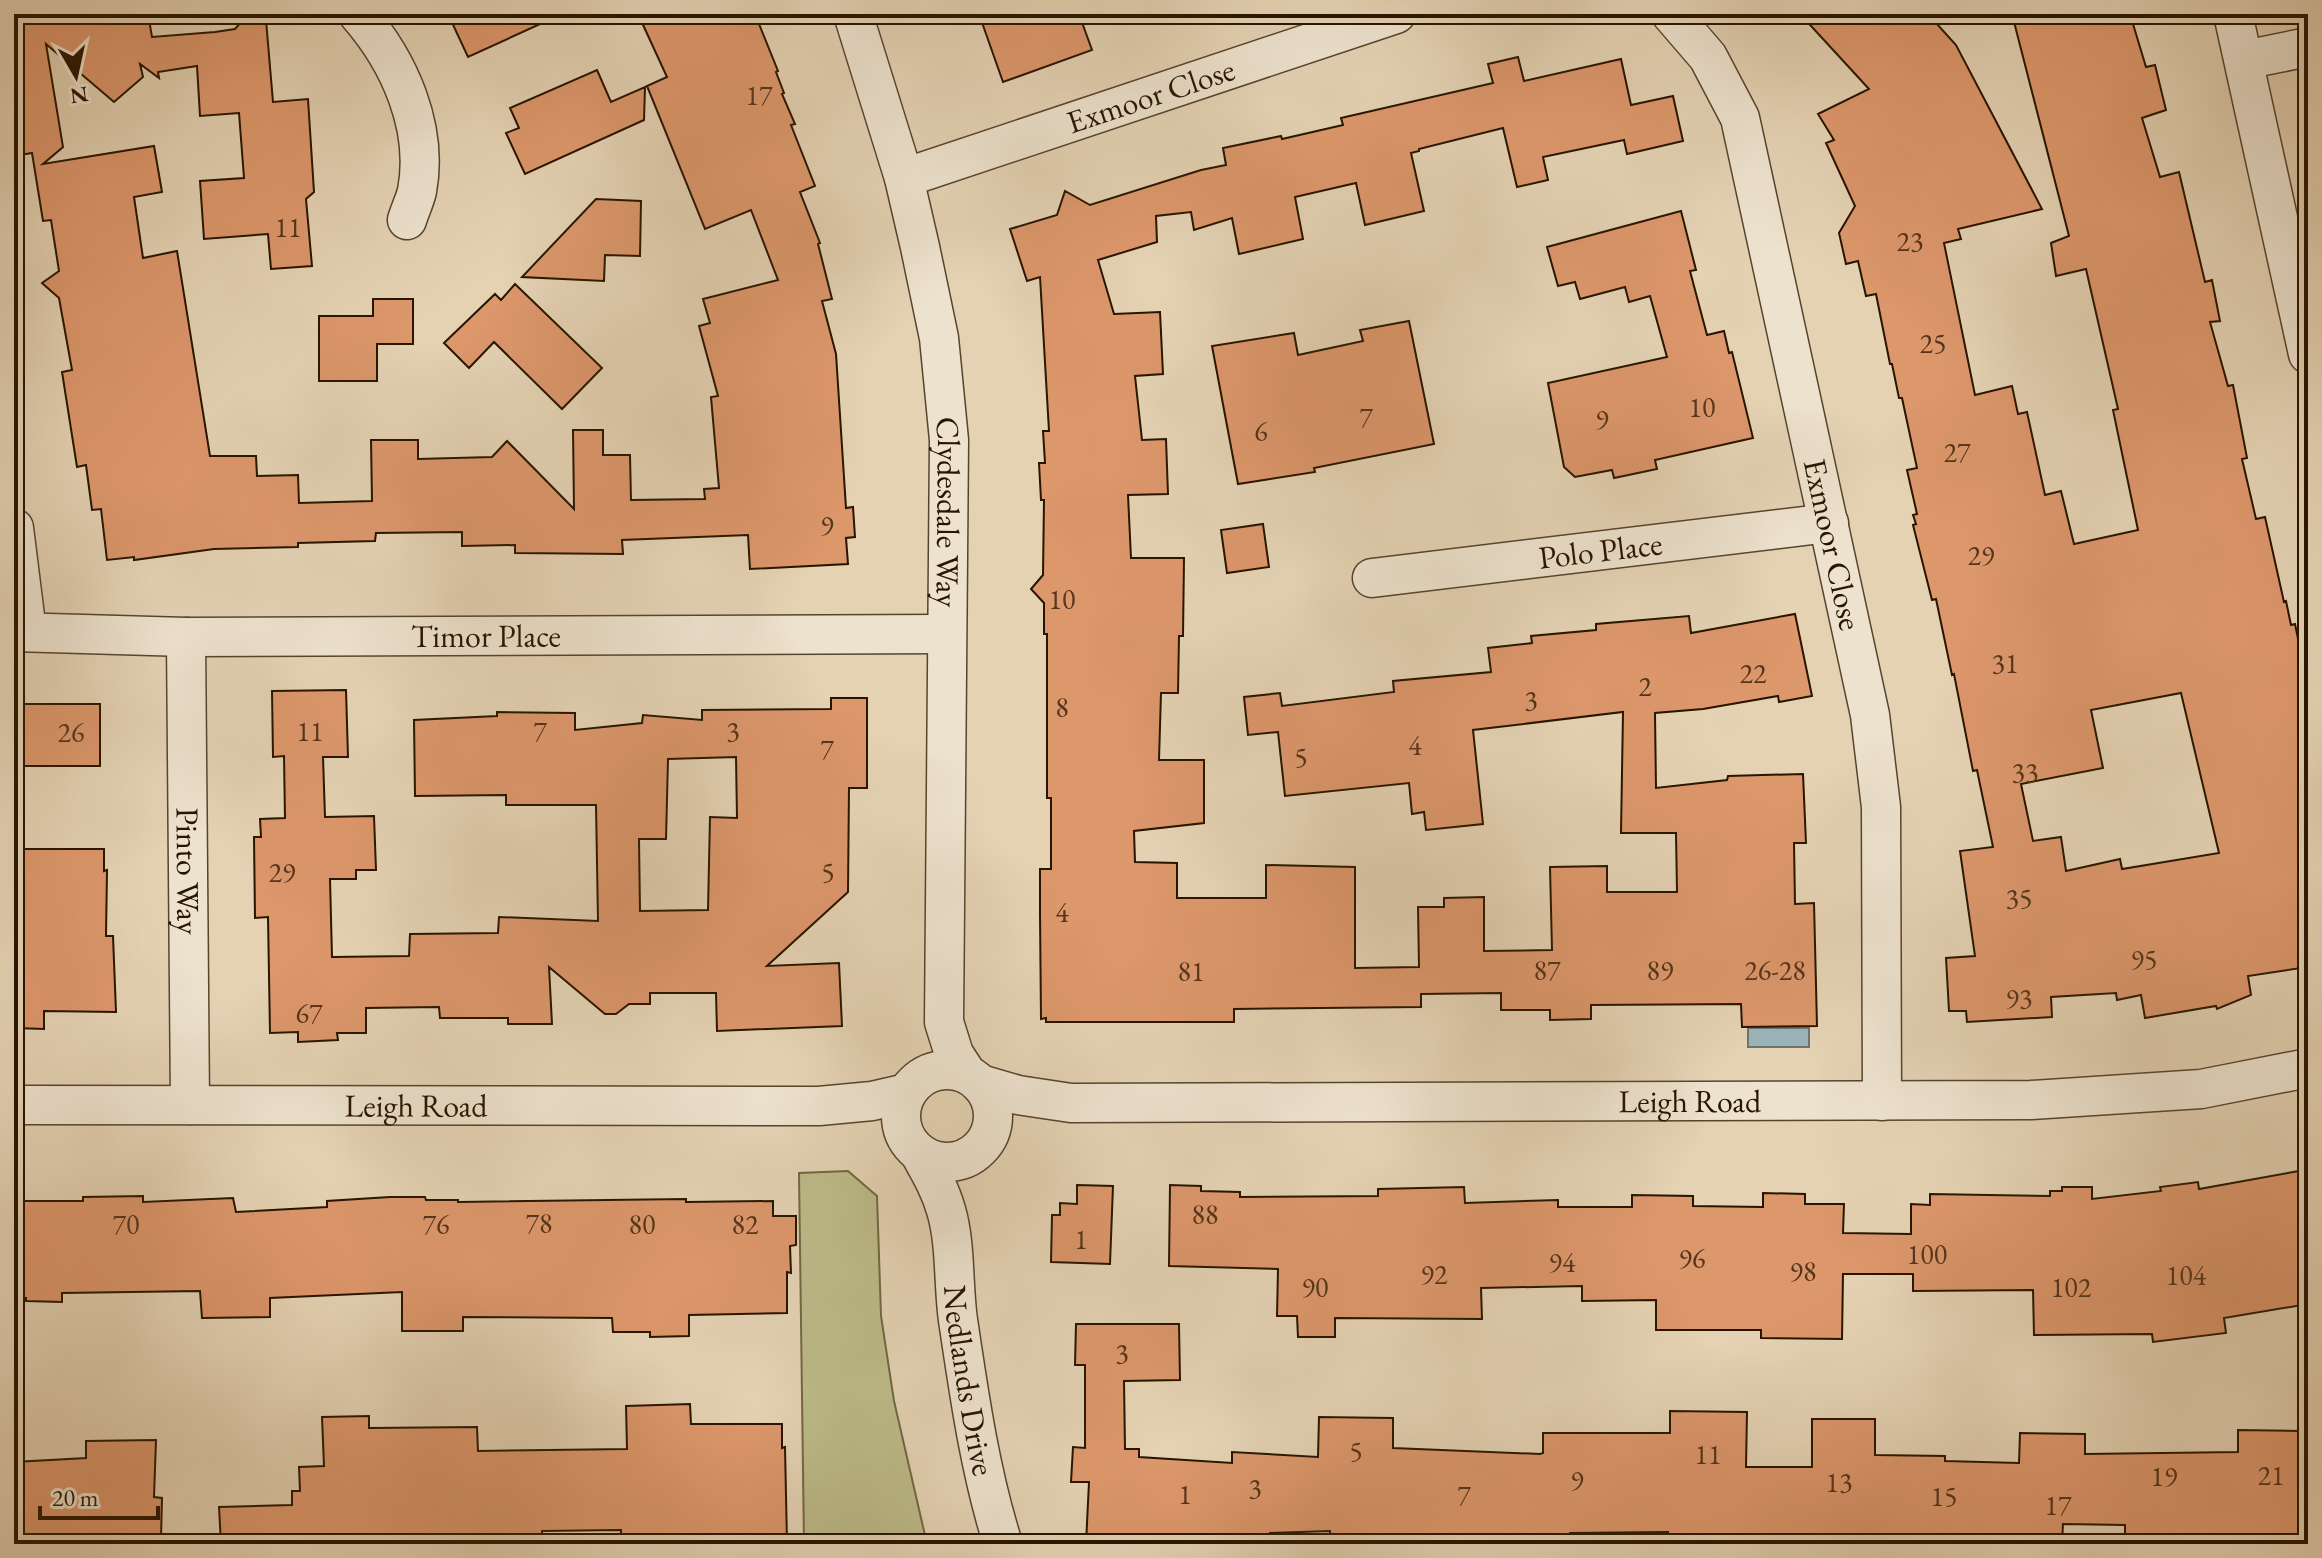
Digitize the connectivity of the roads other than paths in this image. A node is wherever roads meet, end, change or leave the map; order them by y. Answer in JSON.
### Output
{"nodes":[{"id":1,"x":358,"y":14,"type":"edge"},
{"id":2,"x":853,"y":14,"type":"edge"},
{"id":3,"x":1396,"y":14,"type":"edge"},
{"id":4,"x":1671,"y":14,"type":"edge"},
{"id":5,"x":2233,"y":14,"type":"edge"},
{"id":6,"x":2308,"y":47,"type":"edge"},
{"id":7,"x":2244,"y":60,"type":"junction"},
{"id":8,"x":904,"y":178,"type":"junction"},
{"id":9,"x":407,"y":220,"type":"dead end"},
{"id":10,"x":2308,"y":354,"type":"edge"},
{"id":11,"x":1829,"y":523,"type":"junction"},
{"id":12,"x":14,"y":528,"type":"edge"},
{"id":13,"x":1372,"y":578,"type":"dead end"},
{"id":14,"x":21,"y":632,"type":"edge"},
{"id":15,"x":946,"y":634,"type":"junction"},
{"id":16,"x":186,"y":637,"type":"junction"},
{"id":17,"x":944,"y":1022,"type":"junction"},
{"id":18,"x":2308,"y":1068,"type":"edge"},
{"id":19,"x":973,"y":1079,"type":"junction"},
{"id":20,"x":912,"y":1087,"type":"junction"},
{"id":21,"x":1882,"y":1101,"type":"junction"},
{"id":22,"x":1071,"y":1103,"type":"junction"},
{"id":23,"x":14,"y":1105,"type":"edge"},
{"id":24,"x":190,"y":1105,"type":"junction"},
{"id":25,"x":819,"y":1106,"type":"junction"},
{"id":26,"x":978,"y":1146,"type":"junction"},
{"id":27,"x":915,"y":1149,"type":"junction"},
{"id":28,"x":947,"y":1213,"type":"junction"},
{"id":29,"x":1003,"y":1544,"type":"edge"}],
"edges":[{"from":1,"to":9,"type":"street"},
{"from":2,"to":8,"type":"street","name":"Clydesdale Way"},
{"from":3,"to":8,"type":"street","name":"Exmoor Close"},
{"from":4,"to":11,"type":"street","name":"Exmoor Close"},
{"from":5,"to":7,"type":"street"},
{"from":6,"to":7,"type":"street"},
{"from":7,"to":10,"type":"street"},
{"from":8,"to":15,"type":"street","name":"Clydesdale Way"},
{"from":11,"to":13,"type":"street","name":"Polo Place"},
{"from":11,"to":21,"type":"street","name":"Exmoor Close"},
{"from":12,"to":14,"type":"street"},
{"from":14,"to":16,"type":"street","name":"Timor Place"},
{"from":15,"to":16,"type":"street","name":"Timor Place"},
{"from":15,"to":17,"type":"street","name":"Clydesdale Way"},
{"from":16,"to":24,"type":"street","name":"Pinto Way"},
{"from":17,"to":19,"type":"street","name":"Clydesdale Way"},
{"from":17,"to":20,"type":"street","name":"Clydesdale Way"},
{"from":18,"to":21,"type":"street","name":"Leigh Road"},
{"from":19,"to":20,"type":"street"},
{"from":19,"to":22,"type":"street","name":"Leigh Road"},
{"from":19,"to":26,"type":"street","name":"Clydesdale Way"},
{"from":20,"to":25,"type":"street","name":"Leigh Road"},
{"from":20,"to":27,"type":"street","name":"Clydesdale Way"},
{"from":21,"to":22,"type":"street","name":"Leigh Road"},
{"from":22,"to":26,"type":"street","name":"Leigh Road"},
{"from":23,"to":24,"type":"street","name":"Leigh Road"},
{"from":24,"to":25,"type":"street","name":"Leigh Road"},
{"from":25,"to":27,"type":"street","name":"Leigh Road"},
{"from":26,"to":27,"type":"street"},
{"from":26,"to":28,"type":"street","name":"Clydesdale Way"},
{"from":27,"to":28,"type":"street","name":"Clydesdale Way"},
{"from":28,"to":29,"type":"street","name":"Nedlands Drive"}]}
